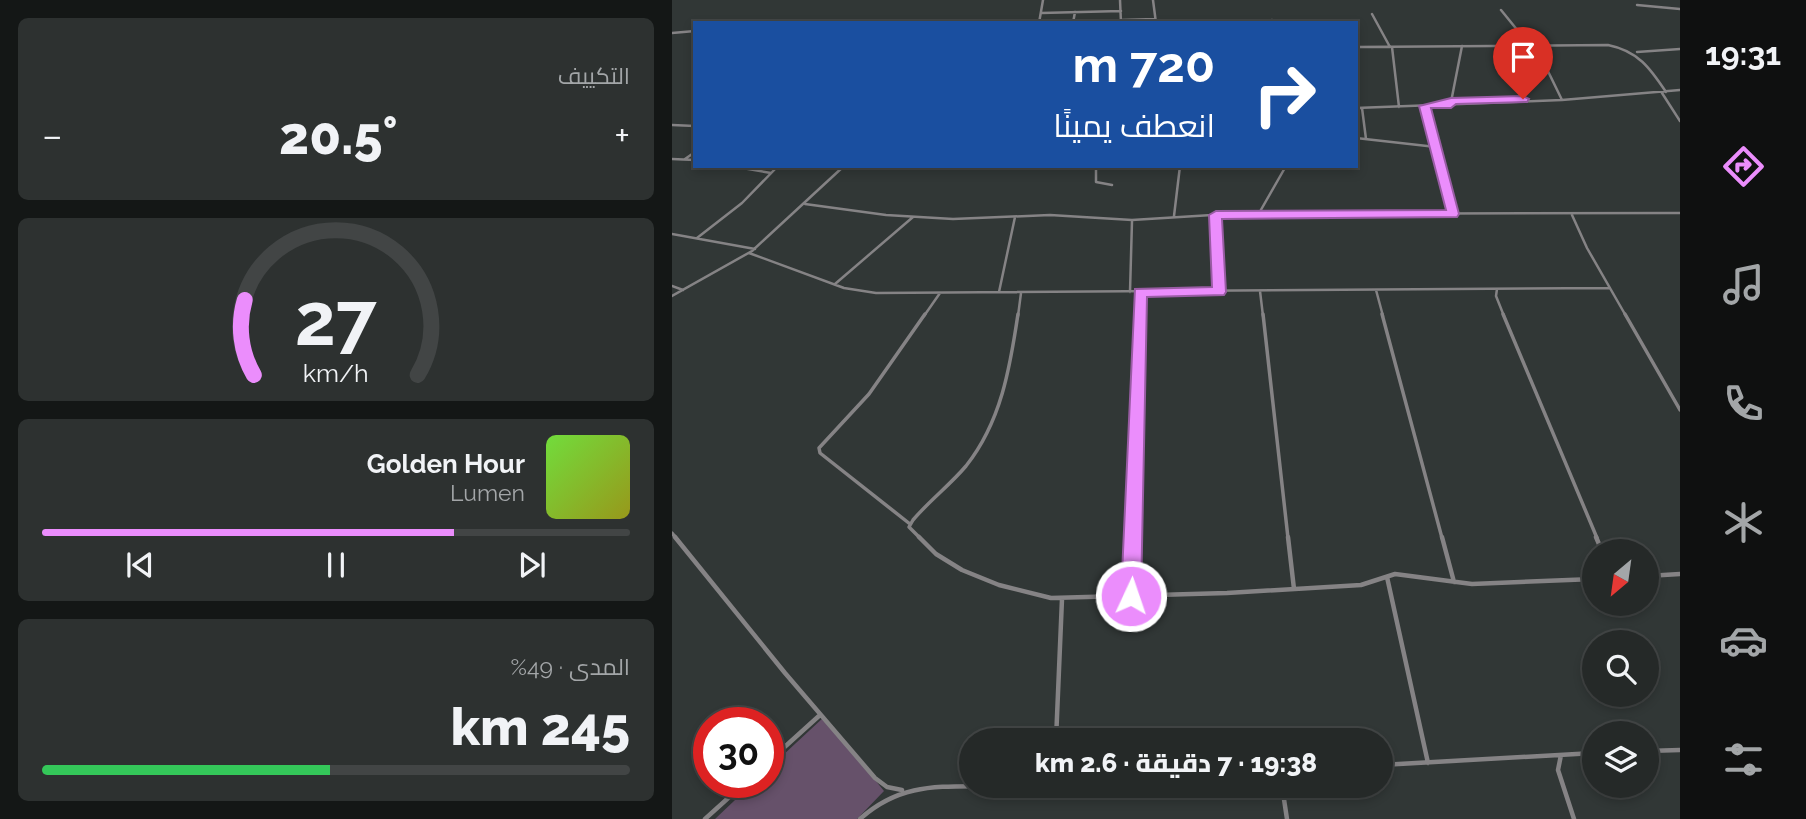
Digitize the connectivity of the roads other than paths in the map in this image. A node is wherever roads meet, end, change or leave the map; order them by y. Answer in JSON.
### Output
{"nodes":[{"id":1,"x":1043,"y":0,"type":"edge"},
{"id":2,"x":1120,"y":0,"type":"edge"},
{"id":3,"x":1153,"y":0,"type":"edge"},
{"id":4,"x":1637,"y":5,"type":"dead end"},
{"id":5,"x":1680,"y":9,"type":"edge"},
{"id":6,"x":1501,"y":10,"type":"dead end"},
{"id":7,"x":1121,"y":11,"type":"junction"},
{"id":8,"x":1139,"y":11,"type":"dead end"},
{"id":9,"x":1074,"y":12,"type":"junction"},
{"id":10,"x":1041,"y":13,"type":"junction"},
{"id":11,"x":1373,"y":14,"type":"dead end"},
{"id":12,"x":1140,"y":20,"type":"edge"},
{"id":13,"x":1039,"y":21,"type":"edge"},
{"id":14,"x":1073,"y":21,"type":"edge"},
{"id":15,"x":1121,"y":21,"type":"edge"},
{"id":16,"x":1156,"y":21,"type":"edge"},
{"id":17,"x":693,"y":31,"type":"edge"},
{"id":18,"x":672,"y":33,"type":"edge"},
{"id":19,"x":1530,"y":45,"type":"junction"},
{"id":20,"x":1462,"y":46,"type":"junction"},
{"id":21,"x":1358,"y":47,"type":"edge"},
{"id":22,"x":1391,"y":47,"type":"junction"},
{"id":23,"x":1680,"y":49,"type":"edge"},
{"id":24,"x":1635,"y":52,"type":"junction"},
{"id":25,"x":1680,"y":90,"type":"edge"},
{"id":26,"x":1664,"y":92,"type":"junction"},
{"id":27,"x":1562,"y":100,"type":"junction"},
{"id":28,"x":1451,"y":103,"type":"junction"},
{"id":29,"x":1425,"y":106,"type":"junction"},
{"id":30,"x":1399,"y":107,"type":"junction"},
{"id":31,"x":1358,"y":108,"type":"edge"},
{"id":32,"x":1363,"y":108,"type":"junction"},
{"id":33,"x":1680,"y":121,"type":"edge"},
{"id":34,"x":672,"y":125,"type":"edge"},
{"id":35,"x":693,"y":126,"type":"edge"},
{"id":36,"x":1358,"y":138,"type":"edge"},
{"id":37,"x":1366,"y":139,"type":"junction"},
{"id":38,"x":1436,"y":147,"type":"junction"},
{"id":39,"x":693,"y":153,"type":"edge"},
{"id":40,"x":672,"y":159,"type":"edge"},
{"id":41,"x":685,"y":159,"type":"junction"},
{"id":42,"x":693,"y":160,"type":"edge"},
{"id":43,"x":742,"y":168,"type":"edge"},
{"id":44,"x":776,"y":168,"type":"edge"},
{"id":45,"x":842,"y":168,"type":"edge"},
{"id":46,"x":1096,"y":168,"type":"edge"},
{"id":47,"x":1180,"y":168,"type":"edge"},
{"id":48,"x":1285,"y":168,"type":"edge"},
{"id":49,"x":771,"y":173,"type":"junction"},
{"id":50,"x":1112,"y":185,"type":"dead end"},
{"id":51,"x":805,"y":204,"type":"junction"},
{"id":52,"x":1453,"y":214,"type":"junction"},
{"id":53,"x":1680,"y":214,"type":"edge"},
{"id":54,"x":1216,"y":215,"type":"junction"},
{"id":55,"x":1258,"y":215,"type":"junction"},
{"id":56,"x":1572,"y":215,"type":"junction"},
{"id":57,"x":913,"y":217,"type":"junction"},
{"id":58,"x":1016,"y":217,"type":"junction"},
{"id":59,"x":1174,"y":217,"type":"junction"},
{"id":60,"x":1132,"y":220,"type":"junction"},
{"id":61,"x":672,"y":234,"type":"edge"},
{"id":62,"x":697,"y":238,"type":"junction"},
{"id":63,"x":755,"y":248,"type":"junction"},
{"id":64,"x":749,"y":253,"type":"junction"},
{"id":65,"x":835,"y":285,"type":"junction"},
{"id":66,"x":672,"y":286,"type":"edge"},
{"id":67,"x":1610,"y":288,"type":"junction"},
{"id":68,"x":1497,"y":289,"type":"junction"},
{"id":69,"x":684,"y":290,"type":"junction"},
{"id":70,"x":1376,"y":290,"type":"junction"},
{"id":71,"x":1259,"y":291,"type":"junction"},
{"id":72,"x":999,"y":292,"type":"junction"},
{"id":73,"x":1130,"y":292,"type":"junction"},
{"id":74,"x":1140,"y":292,"type":"junction"},
{"id":75,"x":1219,"y":292,"type":"junction"},
{"id":76,"x":940,"y":293,"type":"junction"},
{"id":77,"x":1021,"y":293,"type":"junction"},
{"id":78,"x":672,"y":296,"type":"edge"},
{"id":79,"x":1680,"y":410,"type":"edge"},
{"id":80,"x":910,"y":524,"type":"junction"},
{"id":81,"x":672,"y":533,"type":"edge"},
{"id":82,"x":1597,"y":539,"type":"edge"},
{"id":83,"x":1680,"y":574,"type":"edge"},
{"id":84,"x":1659,"y":575,"type":"edge"},
{"id":85,"x":1387,"y":576,"type":"junction"},
{"id":86,"x":1582,"y":579,"type":"edge"},
{"id":87,"x":1454,"y":582,"type":"junction"},
{"id":88,"x":1294,"y":589,"type":"junction"},
{"id":89,"x":1131,"y":596,"type":"junction"},
{"id":90,"x":1062,"y":598,"type":"junction"},
{"id":91,"x":820,"y":715,"type":"junction"},
{"id":92,"x":1057,"y":728,"type":"edge"},
{"id":93,"x":784,"y":748,"type":"edge"},
{"id":94,"x":1680,"y":750,"type":"edge"},
{"id":95,"x":1659,"y":751,"type":"edge"},
{"id":96,"x":1582,"y":754,"type":"edge"},
{"id":97,"x":1561,"y":755,"type":"junction"},
{"id":98,"x":1428,"y":762,"type":"junction"},
{"id":99,"x":1393,"y":764,"type":"edge"},
{"id":100,"x":959,"y":787,"type":"edge"},
{"id":101,"x":902,"y":790,"type":"junction"},
{"id":102,"x":728,"y":798,"type":"edge"},
{"id":103,"x":1284,"y":798,"type":"edge"},
{"id":104,"x":705,"y":819,"type":"edge"},
{"id":105,"x":860,"y":819,"type":"edge"},
{"id":106,"x":1287,"y":819,"type":"edge"},
{"id":107,"x":1574,"y":819,"type":"edge"}],
"edges":[{"from":1,"to":10,"type":"street"},
{"from":2,"to":7,"type":"street"},
{"from":3,"to":16,"type":"street"},
{"from":4,"to":5,"type":"street"},
{"from":6,"to":19,"type":"street"},
{"from":7,"to":9,"type":"street"},
{"from":7,"to":15,"type":"street"},
{"from":8,"to":12,"type":"street"},
{"from":9,"to":10,"type":"street"},
{"from":9,"to":14,"type":"street"},
{"from":10,"to":13,"type":"street"},
{"from":11,"to":22,"type":"street"},
{"from":12,"to":15,"type":"street"},
{"from":12,"to":16,"type":"street"},
{"from":17,"to":18,"type":"street"},
{"from":19,"to":20,"type":"street"},
{"from":19,"to":24,"type":"street"},
{"from":19,"to":27,"type":"street"},
{"from":20,"to":22,"type":"street"},
{"from":20,"to":28,"type":"street"},
{"from":21,"to":22,"type":"street"},
{"from":22,"to":30,"type":"street"},
{"from":23,"to":24,"type":"street"},
{"from":24,"to":26,"type":"street"},
{"from":25,"to":26,"type":"street"},
{"from":26,"to":27,"type":"street"},
{"from":26,"to":33,"type":"street"},
{"from":27,"to":28,"type":"street"},
{"from":28,"to":29,"type":"street"},
{"from":29,"to":30,"type":"street"},
{"from":29,"to":38,"type":"street"},
{"from":30,"to":32,"type":"street"},
{"from":31,"to":32,"type":"street"},
{"from":32,"to":37,"type":"street"},
{"from":34,"to":35,"type":"street"},
{"from":36,"to":37,"type":"street"},
{"from":37,"to":38,"type":"street"},
{"from":38,"to":52,"type":"street"},
{"from":39,"to":41,"type":"street"},
{"from":40,"to":41,"type":"street"},
{"from":41,"to":42,"type":"street"},
{"from":43,"to":49,"type":"street"},
{"from":44,"to":49,"type":"street"},
{"from":45,"to":51,"type":"street"},
{"from":46,"to":50,"type":"street"},
{"from":47,"to":59,"type":"street"},
{"from":48,"to":55,"type":"street"},
{"from":49,"to":62,"type":"street"},
{"from":51,"to":57,"type":"street"},
{"from":51,"to":63,"type":"street"},
{"from":52,"to":55,"type":"street"},
{"from":52,"to":56,"type":"street"},
{"from":53,"to":56,"type":"street"},
{"from":54,"to":55,"type":"street"},
{"from":54,"to":59,"type":"street"},
{"from":54,"to":75,"type":"street"},
{"from":56,"to":67,"type":"street"},
{"from":57,"to":58,"type":"street"},
{"from":57,"to":65,"type":"street"},
{"from":58,"to":60,"type":"street"},
{"from":58,"to":72,"type":"street"},
{"from":59,"to":60,"type":"street"},
{"from":60,"to":73,"type":"street"},
{"from":61,"to":62,"type":"street"},
{"from":62,"to":63,"type":"street"},
{"from":63,"to":64,"type":"street"},
{"from":64,"to":65,"type":"street"},
{"from":64,"to":69,"type":"street"},
{"from":65,"to":76,"type":"street"},
{"from":66,"to":69,"type":"street"},
{"from":67,"to":68,"type":"street"},
{"from":67,"to":79,"type":"street"},
{"from":68,"to":70,"type":"street"},
{"from":68,"to":82,"type":"street"},
{"from":69,"to":78,"type":"street"},
{"from":70,"to":71,"type":"street"},
{"from":70,"to":87,"type":"street"},
{"from":71,"to":75,"type":"street"},
{"from":71,"to":88,"type":"street"},
{"from":72,"to":76,"type":"street"},
{"from":72,"to":77,"type":"street"},
{"from":73,"to":74,"type":"street"},
{"from":73,"to":77,"type":"street"},
{"from":74,"to":75,"type":"street"},
{"from":74,"to":89,"type":"street"},
{"from":76,"to":80,"type":"street"},
{"from":77,"to":80,"type":"street"},
{"from":80,"to":90,"type":"street"},
{"from":81,"to":91,"type":"street"},
{"from":83,"to":84,"type":"street"},
{"from":85,"to":87,"type":"street"},
{"from":85,"to":88,"type":"street"},
{"from":85,"to":98,"type":"street"},
{"from":86,"to":87,"type":"street"},
{"from":88,"to":89,"type":"street"},
{"from":89,"to":90,"type":"street"},
{"from":90,"to":92,"type":"street"},
{"from":91,"to":93,"type":"street"},
{"from":91,"to":101,"type":"street"},
{"from":94,"to":95,"type":"street"},
{"from":96,"to":97,"type":"street"},
{"from":97,"to":98,"type":"street"},
{"from":97,"to":107,"type":"street"},
{"from":98,"to":99,"type":"street"},
{"from":100,"to":101,"type":"street"},
{"from":101,"to":105,"type":"street"},
{"from":102,"to":104,"type":"street"},
{"from":103,"to":106,"type":"street"}]}
